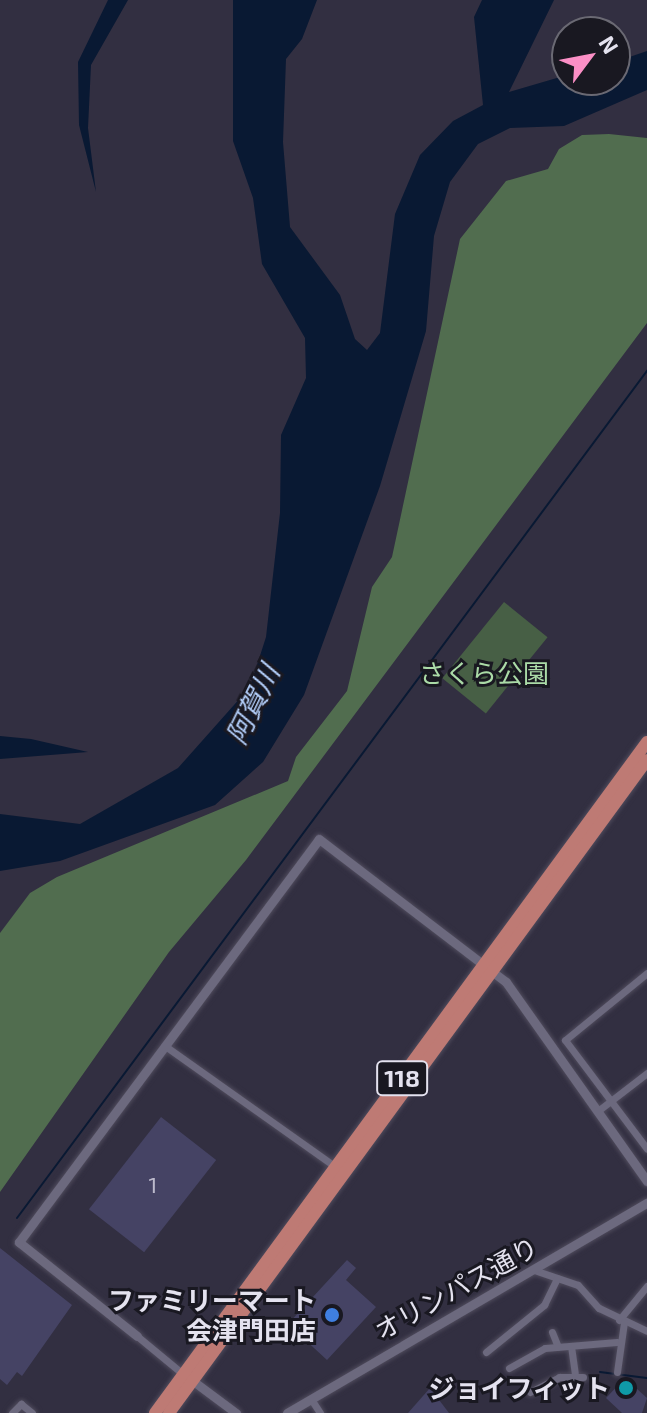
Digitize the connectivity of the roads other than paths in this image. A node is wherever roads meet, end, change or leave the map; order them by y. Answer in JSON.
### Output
{"nodes":[{"id":1,"x":647,"y":742,"type":"edge"},
{"id":2,"x":647,"y":760,"type":"edge"},
{"id":3,"x":490,"y":968,"type":"junction"},
{"id":4,"x":647,"y":973,"type":"edge"},
{"id":5,"x":165,"y":1046,"type":"junction"},
{"id":6,"x":647,"y":1073,"type":"edge"},
{"id":7,"x":610,"y":1102,"type":"junction"},
{"id":8,"x":599,"y":1110,"type":"junction"},
{"id":9,"x":647,"y":1149,"type":"edge"},
{"id":10,"x":336,"y":1167,"type":"junction"},
{"id":11,"x":647,"y":1181,"type":"edge"},
{"id":12,"x":647,"y":1203,"type":"edge"},
{"id":13,"x":534,"y":1270,"type":"junction"},
{"id":14,"x":557,"y":1278,"type":"junction"},
{"id":15,"x":647,"y":1286,"type":"edge"},
{"id":16,"x":622,"y":1321,"type":"junction"},
{"id":17,"x":647,"y":1331,"type":"edge"},
{"id":18,"x":552,"y":1332,"type":"dead end"},
{"id":19,"x":137,"y":1336,"type":"joint"},
{"id":20,"x":617,"y":1342,"type":"junction"},
{"id":21,"x":571,"y":1346,"type":"junction"},
{"id":22,"x":558,"y":1347,"type":"junction"},
{"id":23,"x":486,"y":1352,"type":"dead end"},
{"id":24,"x":509,"y":1368,"type":"dead end"},
{"id":25,"x":617,"y":1372,"type":"dead end"},
{"id":26,"x":188,"y":1378,"type":"junction"},
{"id":27,"x":530,"y":1392,"type":"dead end"},
{"id":28,"x":311,"y":1399,"type":"junction"},
{"id":29,"x":12,"y":1413,"type":"edge"},
{"id":30,"x":32,"y":1413,"type":"edge"},
{"id":31,"x":155,"y":1413,"type":"edge"},
{"id":32,"x":169,"y":1413,"type":"edge"},
{"id":33,"x":236,"y":1413,"type":"edge"},
{"id":34,"x":287,"y":1413,"type":"edge"},
{"id":35,"x":320,"y":1413,"type":"edge"}],
"edges":[{"from":1,"to":3,"type":"highway","number":"118"},
{"from":2,"to":3,"type":"highway","number":"118"},
{"from":3,"to":5,"type":"street"},
{"from":3,"to":8,"type":"street"},
{"from":3,"to":10,"type":"highway","number":"118"},
{"from":3,"to":26,"type":"highway","number":"118"},
{"from":4,"to":7,"type":"street"},
{"from":5,"to":10,"type":"street"},
{"from":5,"to":19,"type":"street"},
{"from":6,"to":7,"type":"street"},
{"from":7,"to":8,"type":"street"},
{"from":7,"to":9,"type":"street"},
{"from":8,"to":11,"type":"street"},
{"from":10,"to":26,"type":"highway","number":"118"},
{"from":12,"to":13,"type":"street","name":"オリンパス通り"},
{"from":13,"to":14,"type":"street"},
{"from":13,"to":28,"type":"street","name":"オリンパス通り"},
{"from":14,"to":16,"type":"street"},
{"from":14,"to":23,"type":"street"},
{"from":15,"to":16,"type":"street"},
{"from":16,"to":17,"type":"street"},
{"from":16,"to":20,"type":"street"},
{"from":18,"to":22,"type":"street"},
{"from":19,"to":26,"type":"street"},
{"from":20,"to":21,"type":"street"},
{"from":20,"to":25,"type":"street"},
{"from":21,"to":22,"type":"street"},
{"from":21,"to":27,"type":"street"},
{"from":22,"to":24,"type":"street"},
{"from":26,"to":31,"type":"highway","number":"118"},
{"from":26,"to":32,"type":"highway","number":"118"},
{"from":26,"to":33,"type":"street"},
{"from":28,"to":34,"type":"street","name":"オリンパス通り"},
{"from":28,"to":35,"type":"street"},
{"from":29,"to":30,"type":"street"}]}
